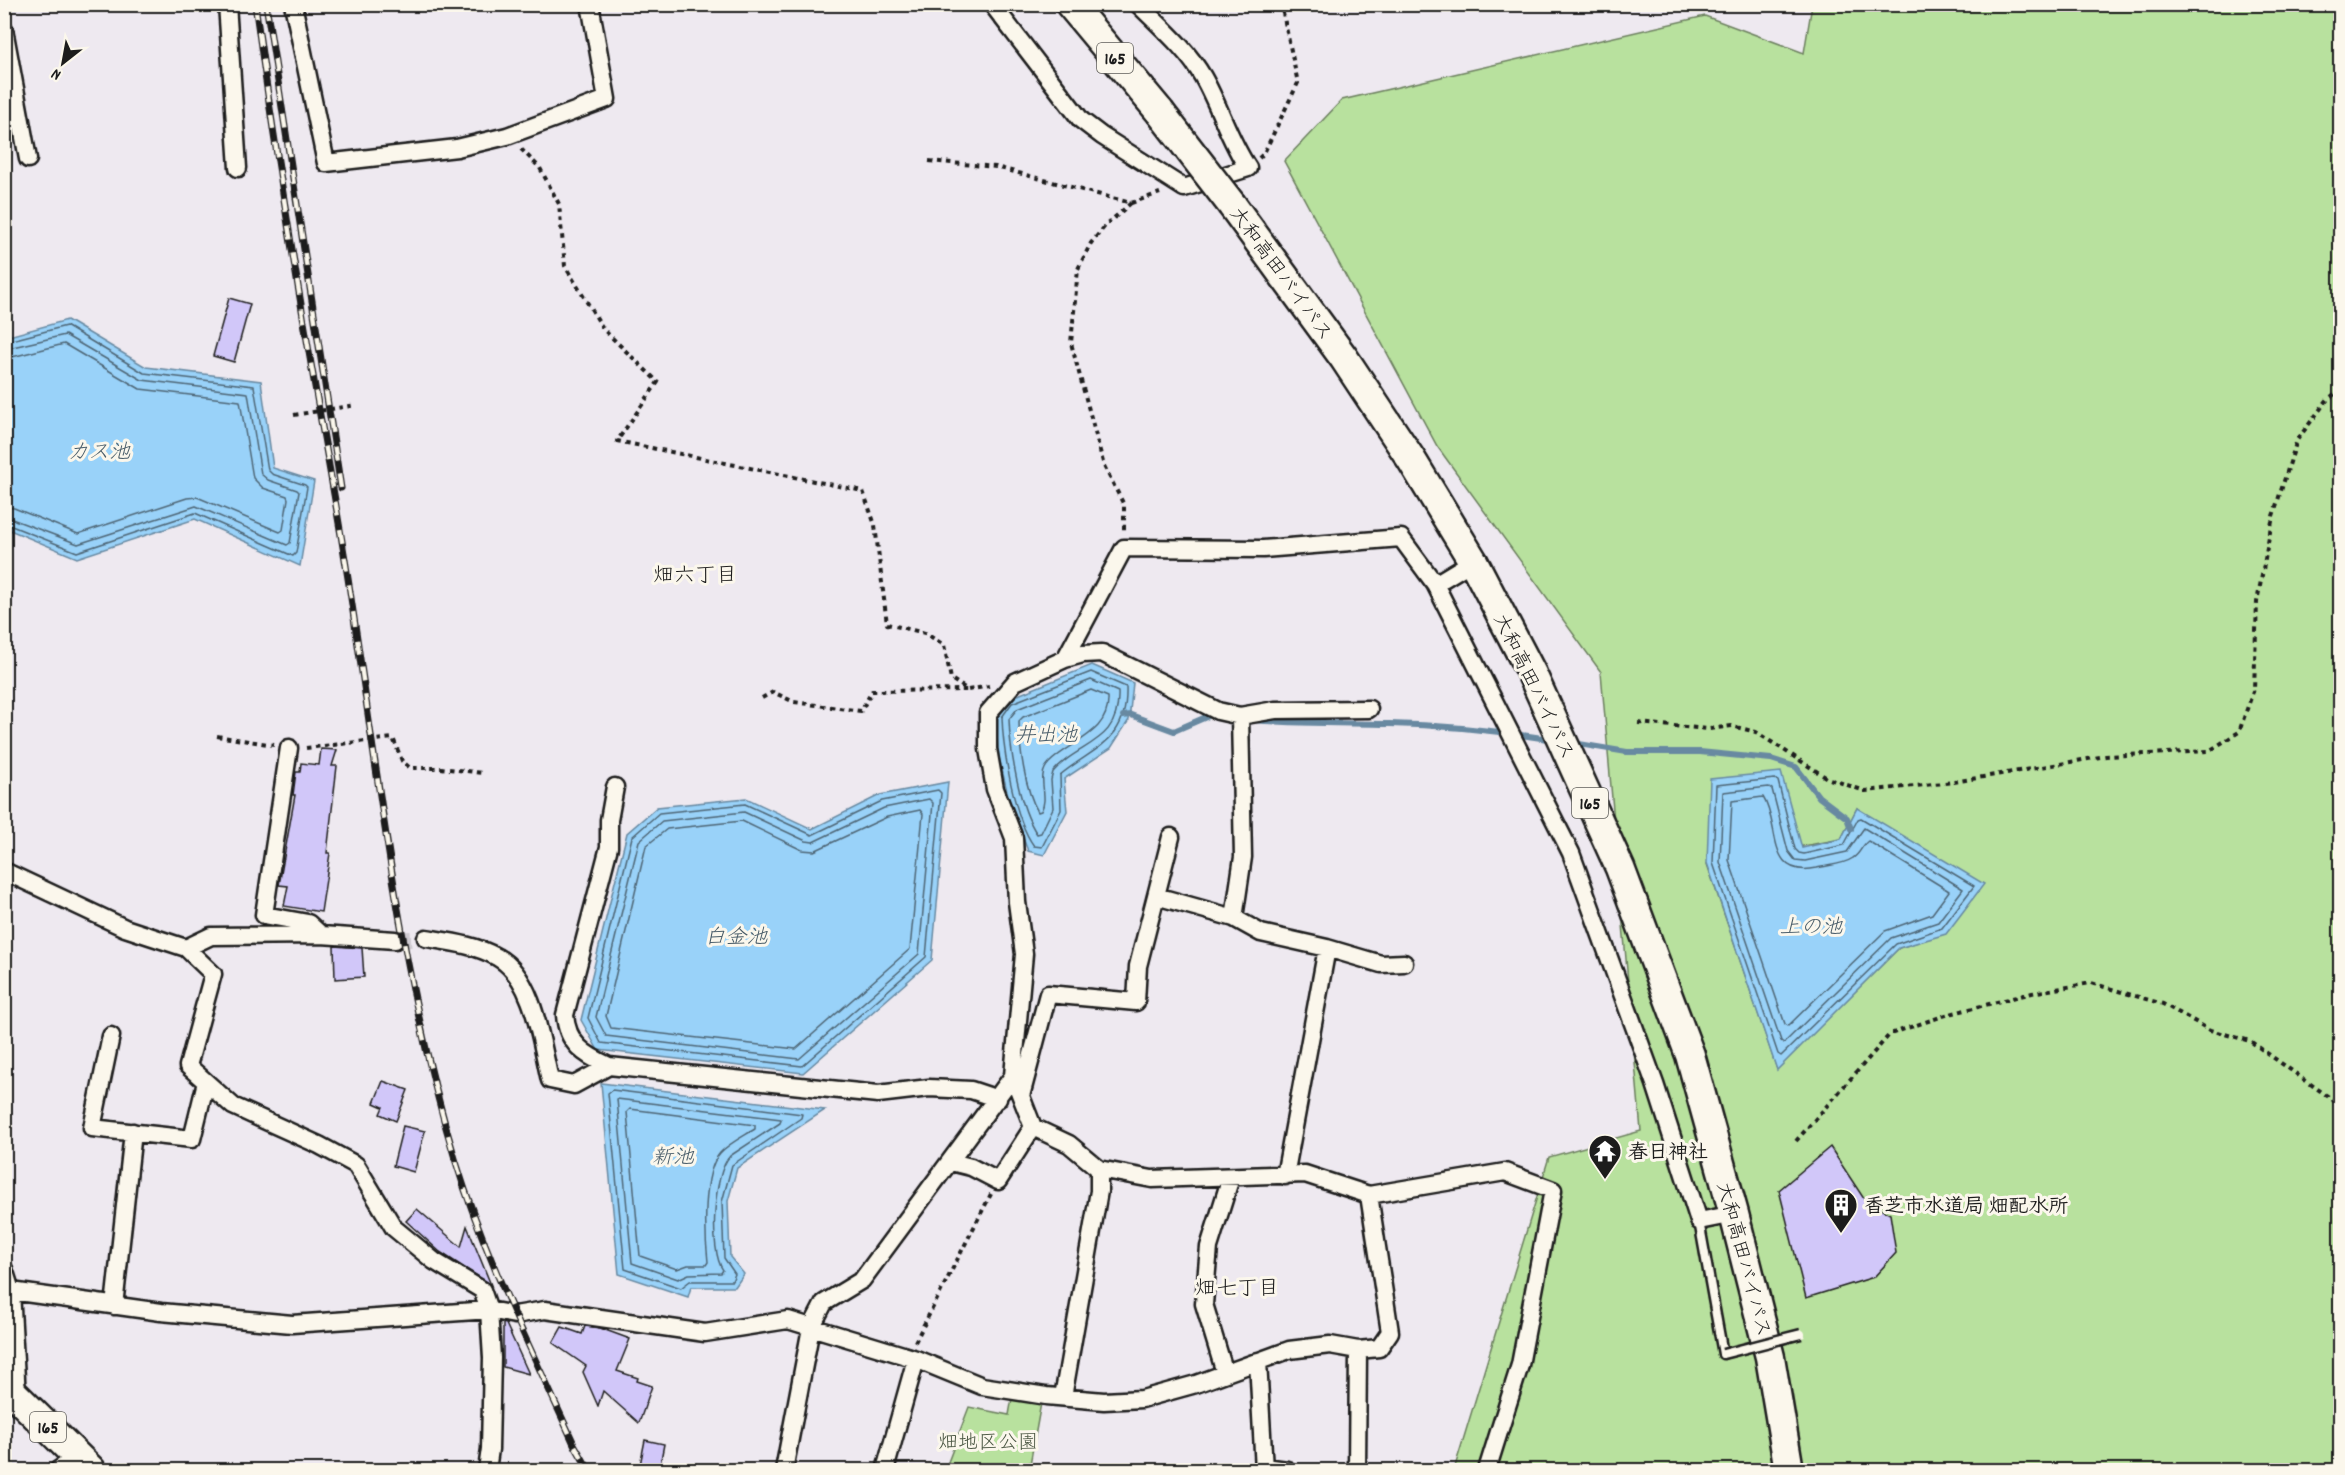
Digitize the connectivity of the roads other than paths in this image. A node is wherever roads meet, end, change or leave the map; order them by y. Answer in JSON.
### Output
{"nodes":[{"id":1,"x":227,"y":4,"type":"edge"},
{"id":2,"x":293,"y":4,"type":"edge"},
{"id":3,"x":590,"y":4,"type":"edge"},
{"id":4,"x":992,"y":4,"type":"edge"},
{"id":5,"x":1070,"y":4,"type":"edge"},
{"id":6,"x":1138,"y":4,"type":"edge"},
{"id":7,"x":4,"y":29,"type":"edge"},
{"id":8,"x":28,"y":159,"type":"dead end"},
{"id":9,"x":238,"y":168,"type":"dead end"},
{"id":10,"x":1473,"y":561,"type":"junction"},
{"id":11,"x":1435,"y":584,"type":"junction"},
{"id":12,"x":1065,"y":659,"type":"junction"},
{"id":13,"x":1369,"y":709,"type":"dead end"},
{"id":14,"x":1240,"y":716,"type":"junction"},
{"id":15,"x":289,"y":748,"type":"dead end"},
{"id":16,"x":615,"y":787,"type":"dead end"},
{"id":17,"x":1171,"y":837,"type":"dead end"},
{"id":18,"x":4,"y":871,"type":"edge"},
{"id":19,"x":1156,"y":896,"type":"junction"},
{"id":20,"x":1234,"y":918,"type":"junction"},
{"id":21,"x":321,"y":935,"type":"junction"},
{"id":22,"x":426,"y":938,"type":"tunnel mouth"},
{"id":23,"x":395,"y":940,"type":"tunnel mouth"},
{"id":24,"x":186,"y":948,"type":"junction"},
{"id":25,"x":1327,"y":948,"type":"junction"},
{"id":26,"x":1404,"y":963,"type":"dead end"},
{"id":27,"x":111,"y":1036,"type":"dead end"},
{"id":28,"x":609,"y":1066,"type":"junction"},
{"id":29,"x":1013,"y":1076,"type":"junction"},
{"id":30,"x":206,"y":1082,"type":"junction"},
{"id":31,"x":1021,"y":1096,"type":"junction"},
{"id":32,"x":998,"y":1099,"type":"junction"},
{"id":33,"x":1033,"y":1127,"type":"junction"},
{"id":34,"x":133,"y":1132,"type":"junction"},
{"id":35,"x":951,"y":1162,"type":"junction"},
{"id":36,"x":1099,"y":1169,"type":"junction"},
{"id":37,"x":1285,"y":1176,"type":"junction"},
{"id":38,"x":1231,"y":1177,"type":"junction"},
{"id":39,"x":1369,"y":1195,"type":"junction"},
{"id":40,"x":1734,"y":1214,"type":"junction"},
{"id":41,"x":1699,"y":1221,"type":"junction"},
{"id":42,"x":4,"y":1269,"type":"edge"},
{"id":43,"x":8,"y":1291,"type":"edge"},
{"id":44,"x":114,"y":1306,"type":"junction"},
{"id":45,"x":489,"y":1310,"type":"junction"},
{"id":46,"x":811,"y":1328,"type":"junction"},
{"id":47,"x":1801,"y":1334,"type":"dead end"},
{"id":48,"x":1358,"y":1350,"type":"junction"},
{"id":49,"x":912,"y":1357,"type":"junction"},
{"id":50,"x":1258,"y":1361,"type":"junction"},
{"id":51,"x":1225,"y":1373,"type":"junction"},
{"id":52,"x":11,"y":1390,"type":"edge"},
{"id":53,"x":1063,"y":1397,"type":"junction"},
{"id":54,"x":76,"y":1466,"type":"edge"},
{"id":55,"x":1264,"y":1469,"type":"edge"},
{"id":56,"x":487,"y":1470,"type":"edge"},
{"id":57,"x":784,"y":1470,"type":"edge"},
{"id":58,"x":885,"y":1470,"type":"edge"},
{"id":59,"x":1287,"y":1470,"type":"edge"},
{"id":60,"x":1358,"y":1470,"type":"edge"},
{"id":61,"x":1487,"y":1470,"type":"edge"},
{"id":62,"x":1789,"y":1470,"type":"edge"}],
"edges":[{"from":1,"to":9,"type":"street"},
{"from":2,"to":3,"type":"street"},
{"from":4,"to":6,"type":"street"},
{"from":5,"to":10,"type":"highway","name":"大和高田バイパス","number":"165","bridge":true},
{"from":7,"to":8,"type":"street"},
{"from":10,"to":11,"type":"street"},
{"from":10,"to":40,"type":"highway","name":"大和高田バイパス","number":"165"},
{"from":11,"to":12,"type":"street"},
{"from":11,"to":41,"type":"street"},
{"from":12,"to":14,"type":"street"},
{"from":12,"to":29,"type":"street"},
{"from":13,"to":14,"type":"street"},
{"from":14,"to":20,"type":"street"},
{"from":15,"to":21,"type":"street"},
{"from":16,"to":28,"type":"street"},
{"from":17,"to":19,"type":"street"},
{"from":18,"to":24,"type":"street"},
{"from":19,"to":20,"type":"street"},
{"from":19,"to":31,"type":"street"},
{"from":20,"to":25,"type":"street"},
{"from":21,"to":23,"type":"street"},
{"from":21,"to":24,"type":"street"},
{"from":22,"to":28,"type":"street"},
{"from":24,"to":30,"type":"street"},
{"from":25,"to":26,"type":"street"},
{"from":25,"to":37,"type":"street"},
{"from":27,"to":34,"type":"street"},
{"from":28,"to":32,"type":"street"},
{"from":29,"to":31,"type":"street"},
{"from":29,"to":32,"type":"street"},
{"from":30,"to":34,"type":"street"},
{"from":30,"to":45,"type":"street"},
{"from":31,"to":33,"type":"street"},
{"from":32,"to":35,"type":"street"},
{"from":33,"to":35,"type":"street"},
{"from":33,"to":36,"type":"street"},
{"from":34,"to":44,"type":"street"},
{"from":35,"to":46,"type":"street"},
{"from":36,"to":38,"type":"street"},
{"from":36,"to":53,"type":"street"},
{"from":37,"to":38,"type":"street"},
{"from":37,"to":39,"type":"street"},
{"from":38,"to":51,"type":"street"},
{"from":39,"to":48,"type":"street"},
{"from":39,"to":61,"type":"street"},
{"from":40,"to":41,"type":"street"},
{"from":40,"to":62,"type":"highway","name":"大和高田バイパス","number":"165"},
{"from":41,"to":47,"type":"lane","bridge":true},
{"from":42,"to":43,"type":"street"},
{"from":43,"to":44,"type":"street"},
{"from":43,"to":52,"type":"street"},
{"from":44,"to":45,"type":"street"},
{"from":45,"to":46,"type":"street"},
{"from":45,"to":56,"type":"street"},
{"from":46,"to":49,"type":"street"},
{"from":46,"to":57,"type":"street"},
{"from":48,"to":50,"type":"street"},
{"from":48,"to":60,"type":"street"},
{"from":49,"to":53,"type":"street"},
{"from":49,"to":58,"type":"street"},
{"from":50,"to":51,"type":"street"},
{"from":50,"to":55,"type":"street"},
{"from":51,"to":53,"type":"street"},
{"from":52,"to":54,"type":"highway","number":"165"},
{"from":55,"to":59,"type":"street"}]}
